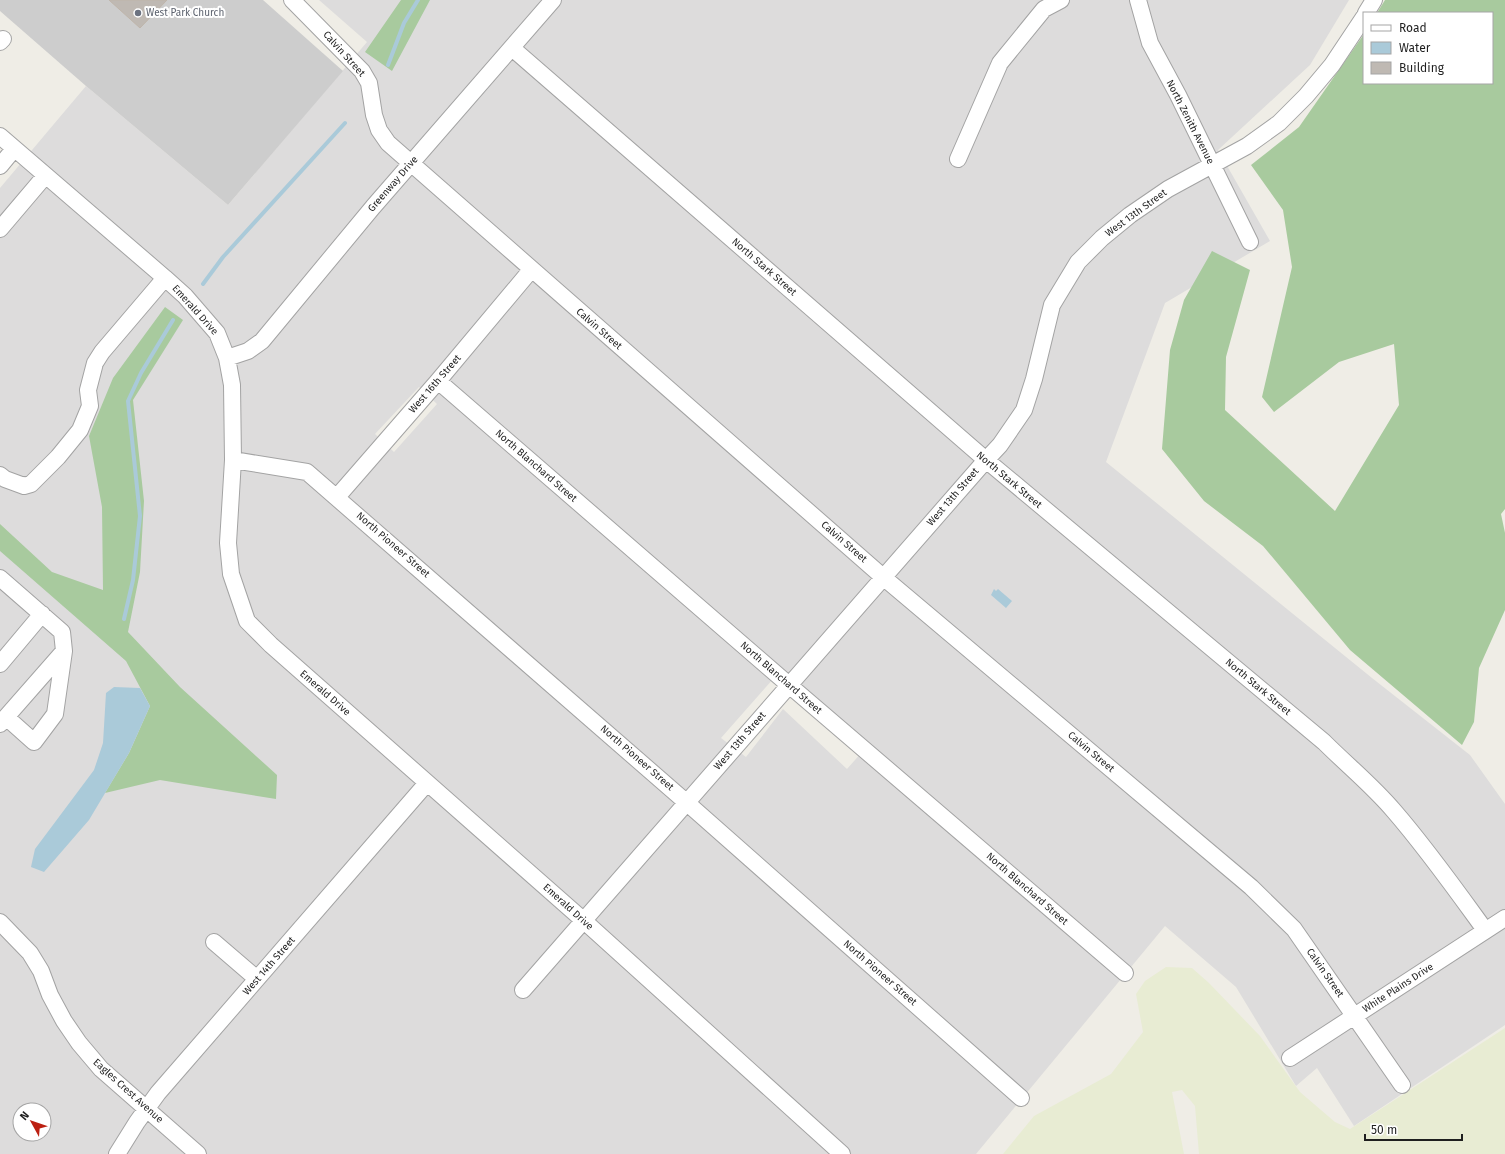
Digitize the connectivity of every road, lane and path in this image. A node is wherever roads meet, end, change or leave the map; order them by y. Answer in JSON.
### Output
{"nodes":[{"id":1,"x":292,"y":0,"type":"edge"},
{"id":2,"x":553,"y":0,"type":"edge"},
{"id":3,"x":1061,"y":0,"type":"edge"},
{"id":4,"x":1138,"y":0,"type":"edge"},
{"id":5,"x":1374,"y":0,"type":"edge"},
{"id":6,"x":1367,"y":12,"type":"edge"},
{"id":7,"x":1363,"y":18,"type":"edge"},
{"id":8,"x":512,"y":48,"type":"junction"},
{"id":9,"x":0,"y":136,"type":"edge"},
{"id":10,"x":14,"y":149,"type":"junction"},
{"id":11,"x":958,"y":159,"type":"dead end"},
{"id":12,"x":412,"y":163,"type":"junction"},
{"id":13,"x":1212,"y":165,"type":"junction"},
{"id":14,"x":0,"y":166,"type":"edge"},
{"id":15,"x":45,"y":176,"type":"junction"},
{"id":16,"x":0,"y":229,"type":"edge"},
{"id":17,"x":1250,"y":242,"type":"dead end"},
{"id":18,"x":531,"y":270,"type":"junction"},
{"id":19,"x":165,"y":278,"type":"junction"},
{"id":20,"x":227,"y":358,"type":"junction"},
{"id":21,"x":438,"y":381,"type":"junction"},
{"id":22,"x":233,"y":460,"type":"junction"},
{"id":23,"x":986,"y":460,"type":"junction"},
{"id":24,"x":0,"y":475,"type":"edge"},
{"id":25,"x":337,"y":497,"type":"junction"},
{"id":26,"x":883,"y":577,"type":"junction"},
{"id":27,"x":0,"y":578,"type":"edge"},
{"id":28,"x":42,"y":614,"type":"junction"},
{"id":29,"x":64,"y":651,"type":"junction"},
{"id":30,"x":0,"y":664,"type":"edge"},
{"id":31,"x":789,"y":685,"type":"junction"},
{"id":32,"x":3,"y":721,"type":"edge"},
{"id":33,"x":428,"y":783,"type":"junction"},
{"id":34,"x":686,"y":802,"type":"junction"},
{"id":35,"x":1505,"y":918,"type":"edge"},
{"id":36,"x":583,"y":920,"type":"junction"},
{"id":37,"x":0,"y":922,"type":"edge"},
{"id":38,"x":1485,"y":930,"type":"junction"},
{"id":39,"x":214,"y":942,"type":"dead end"},
{"id":40,"x":1125,"y":973,"type":"dead end"},
{"id":41,"x":257,"y":979,"type":"junction"},
{"id":42,"x":523,"y":990,"type":"dead end"},
{"id":43,"x":1355,"y":1016,"type":"junction"},
{"id":44,"x":1290,"y":1058,"type":"dead end"},
{"id":45,"x":1402,"y":1085,"type":"dead end"},
{"id":46,"x":1021,"y":1098,"type":"dead end"},
{"id":47,"x":146,"y":1109,"type":"junction"},
{"id":48,"x":117,"y":1154,"type":"edge"},
{"id":49,"x":198,"y":1154,"type":"edge"},
{"id":50,"x":842,"y":1154,"type":"edge"}],
"edges":[{"from":1,"to":12,"type":"street","name":"Calvin Street"},
{"from":2,"to":8,"type":"street","name":"Greenway Drive"},
{"from":3,"to":11,"type":"street"},
{"from":4,"to":13,"type":"street","name":"North Zenith Avenue"},
{"from":5,"to":6,"type":"street"},
{"from":7,"to":13,"type":"street","name":"West 13th Street"},
{"from":8,"to":12,"type":"street","name":"Greenway Drive"},
{"from":8,"to":23,"type":"street","name":"North Stark Street"},
{"from":9,"to":10,"type":"street","name":"Emerald Drive"},
{"from":10,"to":14,"type":"street"},
{"from":10,"to":15,"type":"street","name":"Emerald Drive"},
{"from":12,"to":18,"type":"street","name":"Calvin Street"},
{"from":12,"to":20,"type":"street","name":"Greenway Drive"},
{"from":13,"to":17,"type":"street","name":"North Zenith Avenue"},
{"from":13,"to":23,"type":"street","name":"West 13th Street"},
{"from":15,"to":16,"type":"street"},
{"from":15,"to":19,"type":"street","name":"Emerald Drive"},
{"from":18,"to":21,"type":"street","name":"West 16th Street"},
{"from":18,"to":26,"type":"street","name":"Calvin Street"},
{"from":19,"to":20,"type":"street","name":"Emerald Drive"},
{"from":19,"to":24,"type":"street"},
{"from":20,"to":22,"type":"street","name":"Emerald Drive"},
{"from":21,"to":25,"type":"street","name":"West 16th Street"},
{"from":21,"to":31,"type":"street","name":"North Blanchard Street"},
{"from":22,"to":25,"type":"street","name":"North Pioneer Street"},
{"from":22,"to":33,"type":"street","name":"Emerald Drive"},
{"from":23,"to":26,"type":"street","name":"West 13th Street"},
{"from":23,"to":38,"type":"street","name":"North Stark Street"},
{"from":25,"to":34,"type":"street","name":"North Pioneer Street"},
{"from":26,"to":31,"type":"street","name":"West 13th Street"},
{"from":26,"to":43,"type":"street","name":"Calvin Street"},
{"from":27,"to":28,"type":"street"},
{"from":28,"to":29,"type":"street"},
{"from":28,"to":30,"type":"street"},
{"from":29,"to":32,"type":"street"},
{"from":29,"to":32,"type":"street"},
{"from":31,"to":34,"type":"street","name":"West 13th Street"},
{"from":31,"to":40,"type":"street","name":"North Blanchard Street"},
{"from":33,"to":36,"type":"street","name":"Emerald Drive"},
{"from":33,"to":41,"type":"street","name":"West 14th Street"},
{"from":34,"to":36,"type":"street","name":"West 13th Street"},
{"from":34,"to":46,"type":"street","name":"North Pioneer Street"},
{"from":35,"to":38,"type":"street","name":"White Plains Drive"},
{"from":36,"to":42,"type":"street","name":"West 13th Street"},
{"from":36,"to":50,"type":"street","name":"Emerald Drive"},
{"from":37,"to":47,"type":"street","name":"Eagles Crest Avenue"},
{"from":38,"to":43,"type":"street","name":"White Plains Drive"},
{"from":39,"to":41,"type":"street"},
{"from":41,"to":47,"type":"street","name":"West 14th Street"},
{"from":43,"to":44,"type":"street","name":"White Plains Drive"},
{"from":43,"to":45,"type":"street","name":"Calvin Street"},
{"from":47,"to":48,"type":"street","name":"West 14th Street"},
{"from":47,"to":49,"type":"street","name":"Eagles Crest Avenue"}]}
